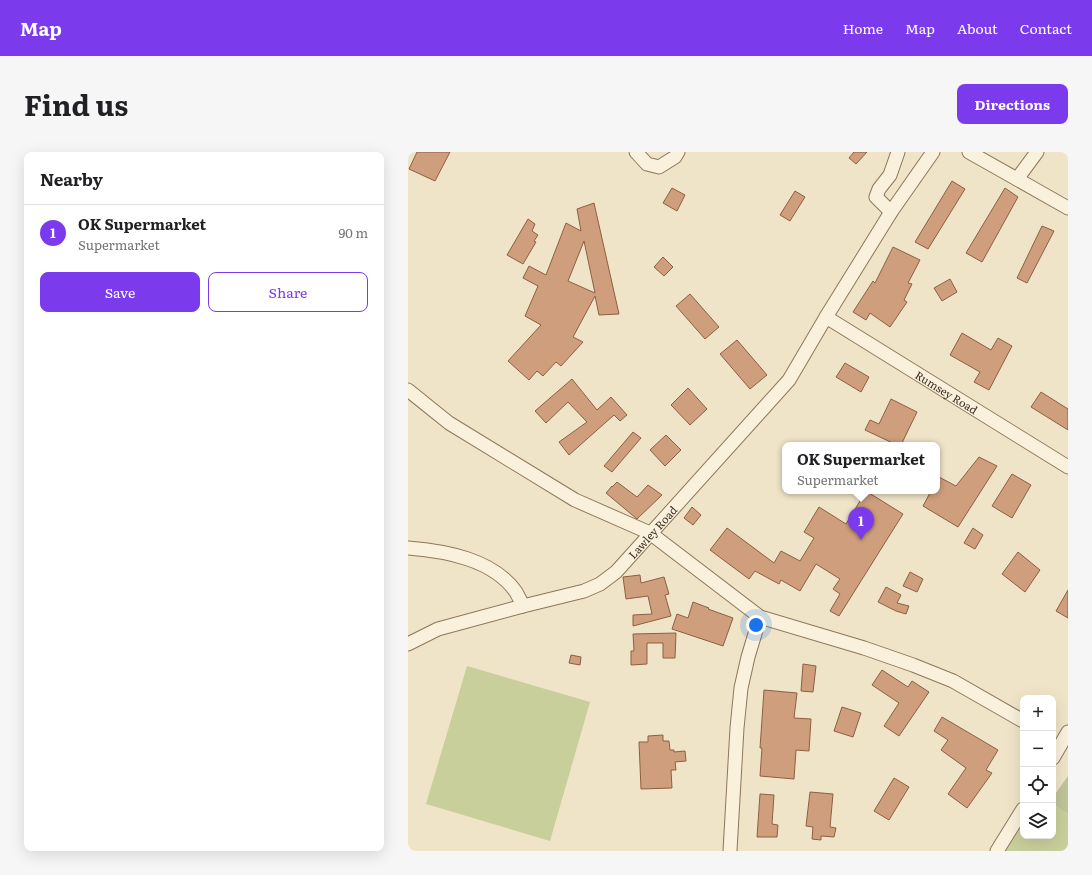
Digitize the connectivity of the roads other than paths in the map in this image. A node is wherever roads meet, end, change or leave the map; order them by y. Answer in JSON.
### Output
{"nodes":[{"id":1,"x":636,"y":152,"type":"edge"},
{"id":2,"x":678,"y":152,"type":"edge"},
{"id":3,"x":898,"y":152,"type":"edge"},
{"id":4,"x":933,"y":152,"type":"edge"},
{"id":5,"x":969,"y":152,"type":"edge"},
{"id":6,"x":1037,"y":152,"type":"edge"},
{"id":7,"x":1016,"y":179,"type":"junction"},
{"id":8,"x":1068,"y":208,"type":"edge"},
{"id":9,"x":891,"y":212,"type":"junction"},
{"id":10,"x":826,"y":317,"type":"junction"},
{"id":11,"x":408,"y":390,"type":"edge"},
{"id":12,"x":1068,"y":466,"type":"edge"},
{"id":13,"x":650,"y":533,"type":"junction"},
{"id":14,"x":408,"y":548,"type":"edge"},
{"id":15,"x":523,"y":606,"type":"junction"},
{"id":16,"x":760,"y":617,"type":"junction"},
{"id":17,"x":408,"y":644,"type":"edge"},
{"id":18,"x":1020,"y":718,"type":"edge"},
{"id":19,"x":1061,"y":738,"type":"edge"},
{"id":20,"x":1056,"y":750,"type":"edge"},
{"id":21,"x":1020,"y":814,"type":"edge"},
{"id":22,"x":730,"y":851,"type":"edge"},
{"id":23,"x":997,"y":851,"type":"edge"}],
"edges":[{"from":1,"to":2,"type":"street"},
{"from":3,"to":9,"type":"street"},
{"from":4,"to":9,"type":"street","name":"Lawley Road"},
{"from":5,"to":7,"type":"street"},
{"from":6,"to":7,"type":"street"},
{"from":7,"to":8,"type":"street"},
{"from":9,"to":10,"type":"street","name":"Lawley Road"},
{"from":10,"to":12,"type":"street","name":"Rumsey Road"},
{"from":10,"to":13,"type":"street","name":"Lawley Road"},
{"from":11,"to":13,"type":"street"},
{"from":13,"to":15,"type":"street","name":"Lawley Road"},
{"from":13,"to":16,"type":"street"},
{"from":14,"to":15,"type":"street"},
{"from":15,"to":17,"type":"street","name":"Lawley Road"},
{"from":16,"to":18,"type":"street"},
{"from":16,"to":22,"type":"street"},
{"from":19,"to":20,"type":"street"},
{"from":21,"to":23,"type":"street"}]}
